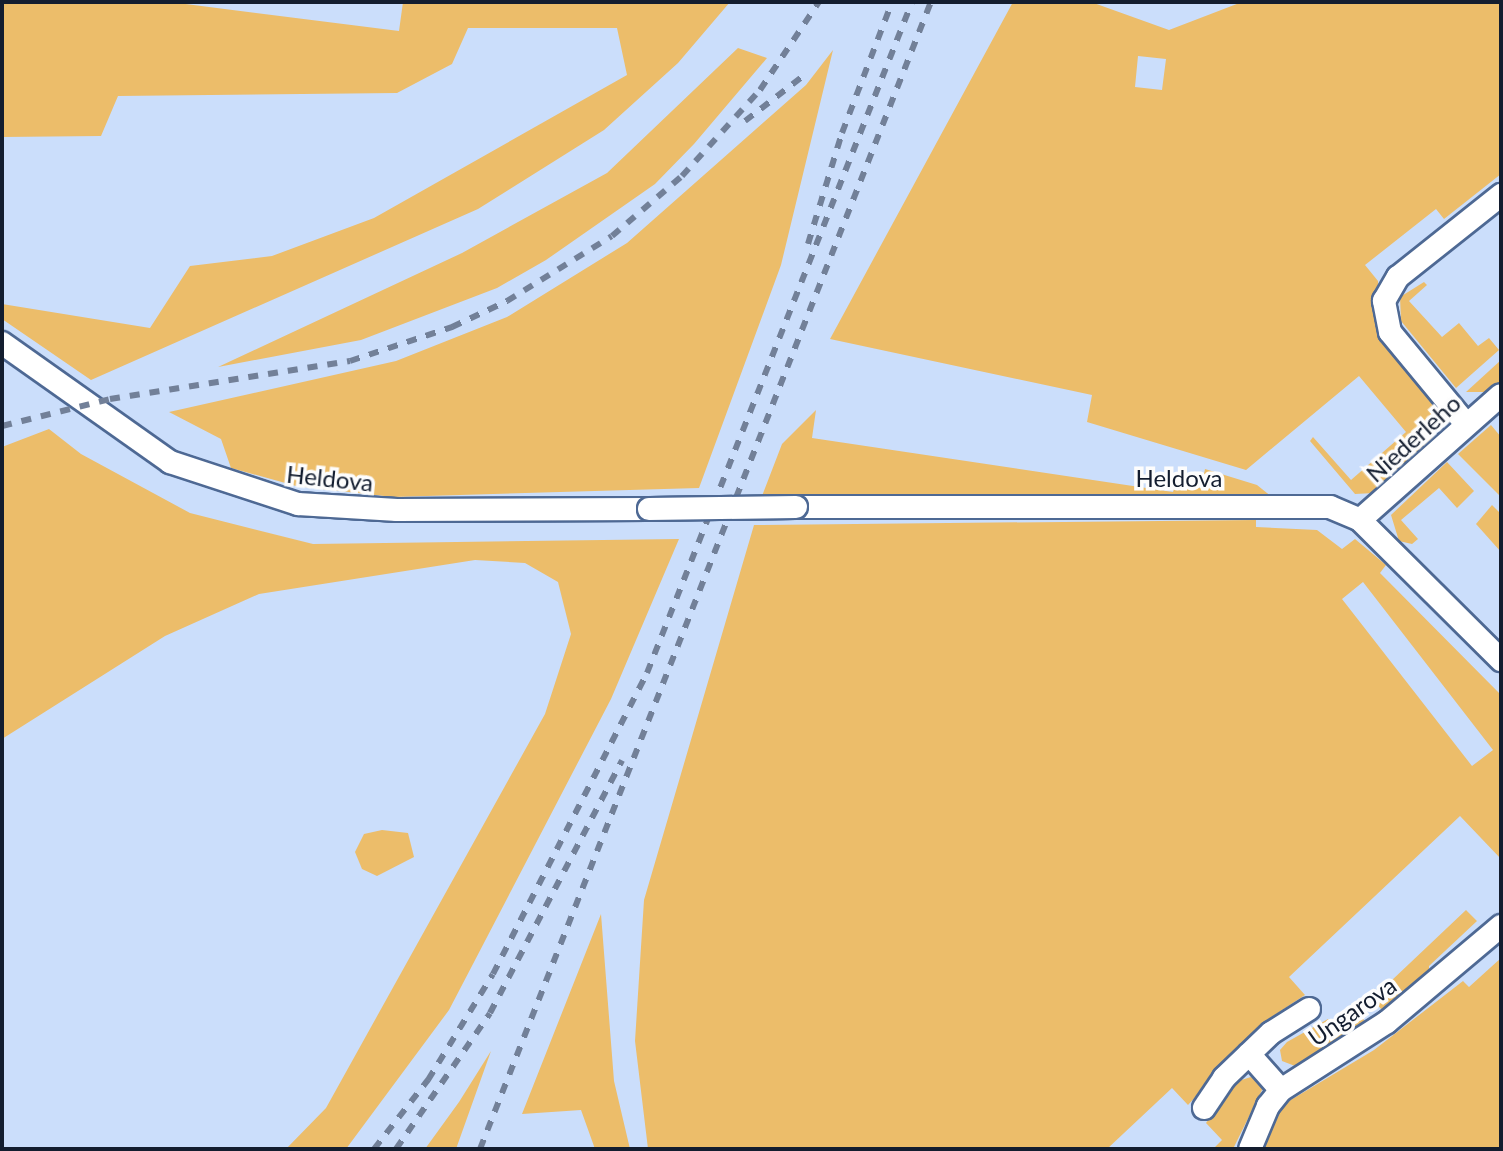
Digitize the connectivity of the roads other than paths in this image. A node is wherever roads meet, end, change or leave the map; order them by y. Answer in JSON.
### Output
{"nodes":[{"id":1,"x":1501,"y":195,"type":"edge"},
{"id":2,"x":2,"y":343,"type":"edge"},
{"id":3,"x":1501,"y":395,"type":"edge"},
{"id":4,"x":1466,"y":424,"type":"junction"},
{"id":5,"x":1360,"y":520,"type":"junction"},
{"id":6,"x":1501,"y":660,"type":"edge"},
{"id":7,"x":1501,"y":926,"type":"edge"},
{"id":8,"x":1309,"y":1009,"type":"dead end"},
{"id":9,"x":1249,"y":1054,"type":"junction"},
{"id":10,"x":1281,"y":1090,"type":"junction"},
{"id":11,"x":1204,"y":1108,"type":"dead end"},
{"id":12,"x":1250,"y":1149,"type":"edge"}],
"edges":[{"from":1,"to":4,"type":"street"},
{"from":2,"to":5,"type":"street","name":"Heldova","bridge":true},
{"from":3,"to":4,"type":"street","name":"Niederleho"},
{"from":4,"to":5,"type":"street","name":"Niederleho"},
{"from":5,"to":6,"type":"street","name":"Heldova"},
{"from":7,"to":10,"type":"street","name":"Ungarova"},
{"from":8,"to":9,"type":"street"},
{"from":9,"to":10,"type":"street"},
{"from":9,"to":11,"type":"street"},
{"from":10,"to":12,"type":"street","name":"Ungarova"}]}
